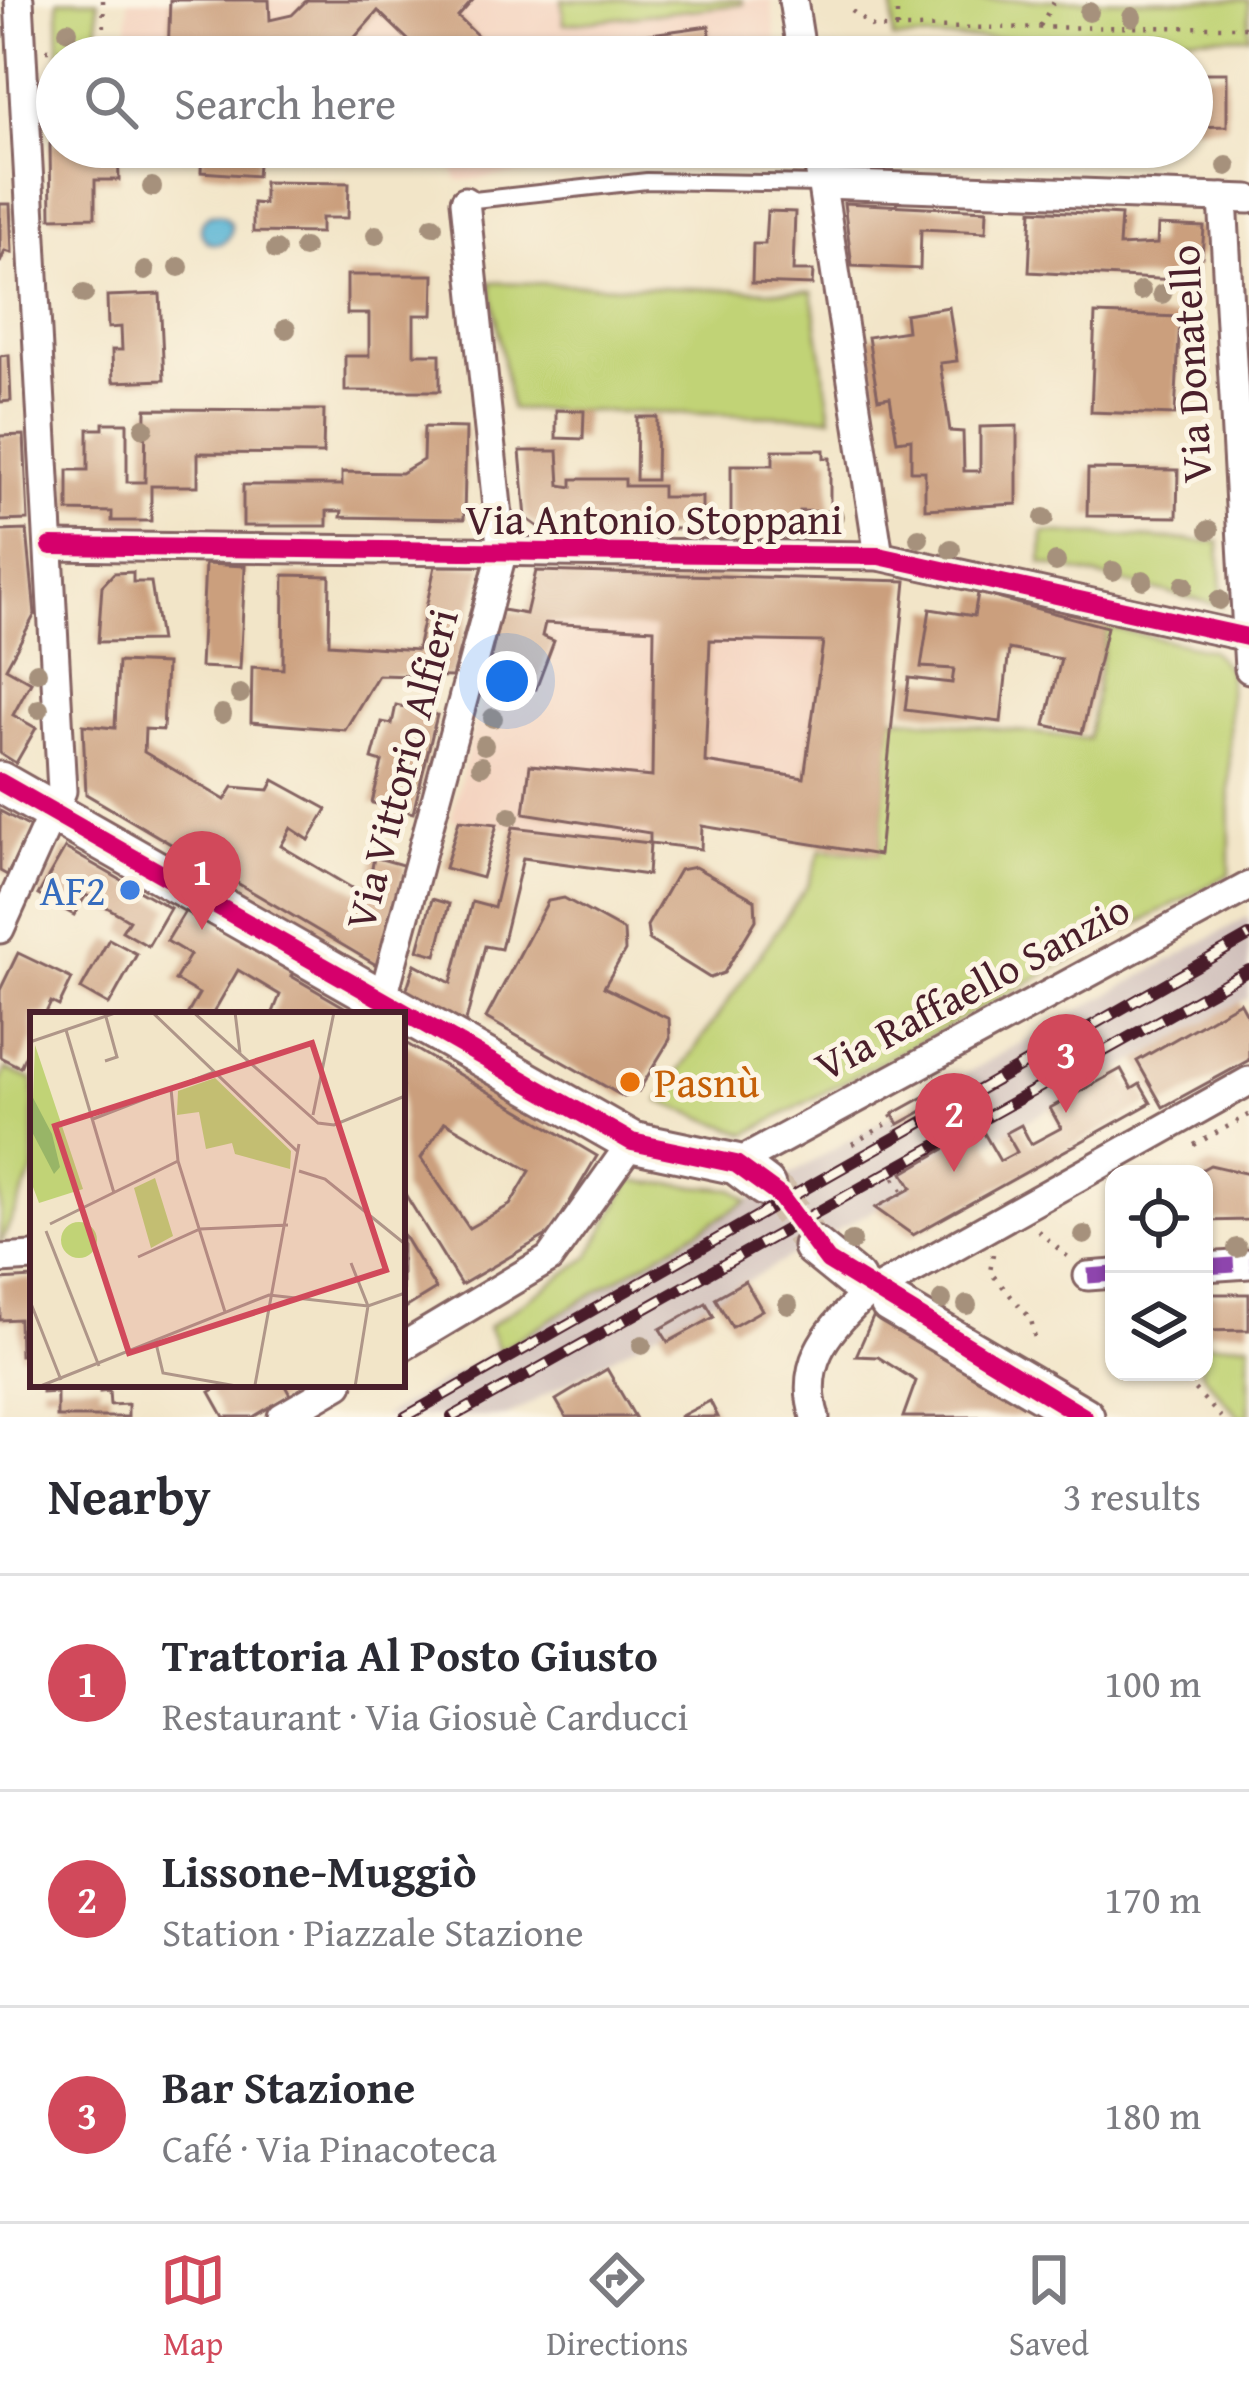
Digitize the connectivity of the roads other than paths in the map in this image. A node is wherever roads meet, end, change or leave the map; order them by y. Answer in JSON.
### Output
{"nodes":[{"id":1,"x":19,"y":0,"type":"edge"},
{"id":2,"x":794,"y":0,"type":"edge"},
{"id":3,"x":799,"y":36,"type":"edge"},
{"id":4,"x":14,"y":150,"type":"edge"},
{"id":5,"x":819,"y":168,"type":"edge"},
{"id":6,"x":822,"y":184,"type":"junction"},
{"id":7,"x":1236,"y":198,"type":"edge"},
{"id":8,"x":465,"y":201,"type":"joint"},
{"id":9,"x":51,"y":546,"type":"junction"},
{"id":10,"x":502,"y":554,"type":"junction"},
{"id":11,"x":879,"y":556,"type":"junction"},
{"id":12,"x":1247,"y":637,"type":"edge"},
{"id":13,"x":1249,"y":669,"type":"edge"},
{"id":14,"x":0,"y":782,"type":"edge"},
{"id":15,"x":52,"y":812,"type":"junction"},
{"id":16,"x":1249,"y":886,"type":"edge"},
{"id":17,"x":0,"y":929,"type":"edge"},
{"id":18,"x":382,"y":1001,"type":"junction"},
{"id":19,"x":402,"y":1012,"type":"edge"},
{"id":20,"x":405,"y":1014,"type":"edge"},
{"id":21,"x":1249,"y":1081,"type":"edge"},
{"id":22,"x":632,"y":1142,"type":"junction"},
{"id":23,"x":751,"y":1175,"type":"joint"},
{"id":24,"x":813,"y":1246,"type":"tunnel mouth"},
{"id":25,"x":30,"y":1257,"type":"edge"},
{"id":26,"x":0,"y":1259,"type":"edge"},
{"id":27,"x":1249,"y":1264,"type":"edge"},
{"id":28,"x":1213,"y":1267,"type":"edge"},
{"id":29,"x":869,"y":1294,"type":"junction"},
{"id":30,"x":405,"y":1345,"type":"edge"},
{"id":31,"x":334,"y":1387,"type":"edge"},
{"id":32,"x":282,"y":1417,"type":"edge"},
{"id":33,"x":815,"y":1417,"type":"edge"},
{"id":34,"x":1084,"y":1417,"type":"edge"}],
"edges":[{"from":1,"to":4,"type":"street"},
{"from":2,"to":3,"type":"street"},
{"from":4,"to":9,"type":"street"},
{"from":5,"to":6,"type":"street"},
{"from":6,"to":7,"type":"street"},
{"from":6,"to":8,"type":"lane"},
{"from":6,"to":11,"type":"street"},
{"from":7,"to":12,"type":"street","name":"Via Donatello"},
{"from":8,"to":10,"type":"street","name":"Via Vittorio Alfieri"},
{"from":9,"to":10,"type":"street","name":"Via Antonio Stoppani"},
{"from":9,"to":15,"type":"street"},
{"from":10,"to":11,"type":"street","name":"Via Antonio Stoppani"},
{"from":10,"to":18,"type":"street","name":"Via Vittorio Alfieri"},
{"from":11,"to":12,"type":"street","name":"Via Antonio Stoppani"},
{"from":12,"to":13,"type":"street","name":"Via Donatello"},
{"from":14,"to":15,"type":"street"},
{"from":15,"to":17,"type":"street"},
{"from":15,"to":18,"type":"street"},
{"from":16,"to":23,"type":"street","name":"Via Raffaello Sanzio"},
{"from":18,"to":19,"type":"street"},
{"from":20,"to":22,"type":"street"},
{"from":21,"to":29,"type":"street"},
{"from":22,"to":23,"type":"street"},
{"from":22,"to":30,"type":"street"},
{"from":24,"to":29,"type":"street"},
{"from":25,"to":26,"type":"street"},
{"from":27,"to":28,"type":"street"},
{"from":29,"to":33,"type":"street"},
{"from":29,"to":34,"type":"street"},
{"from":31,"to":32,"type":"street"}]}
